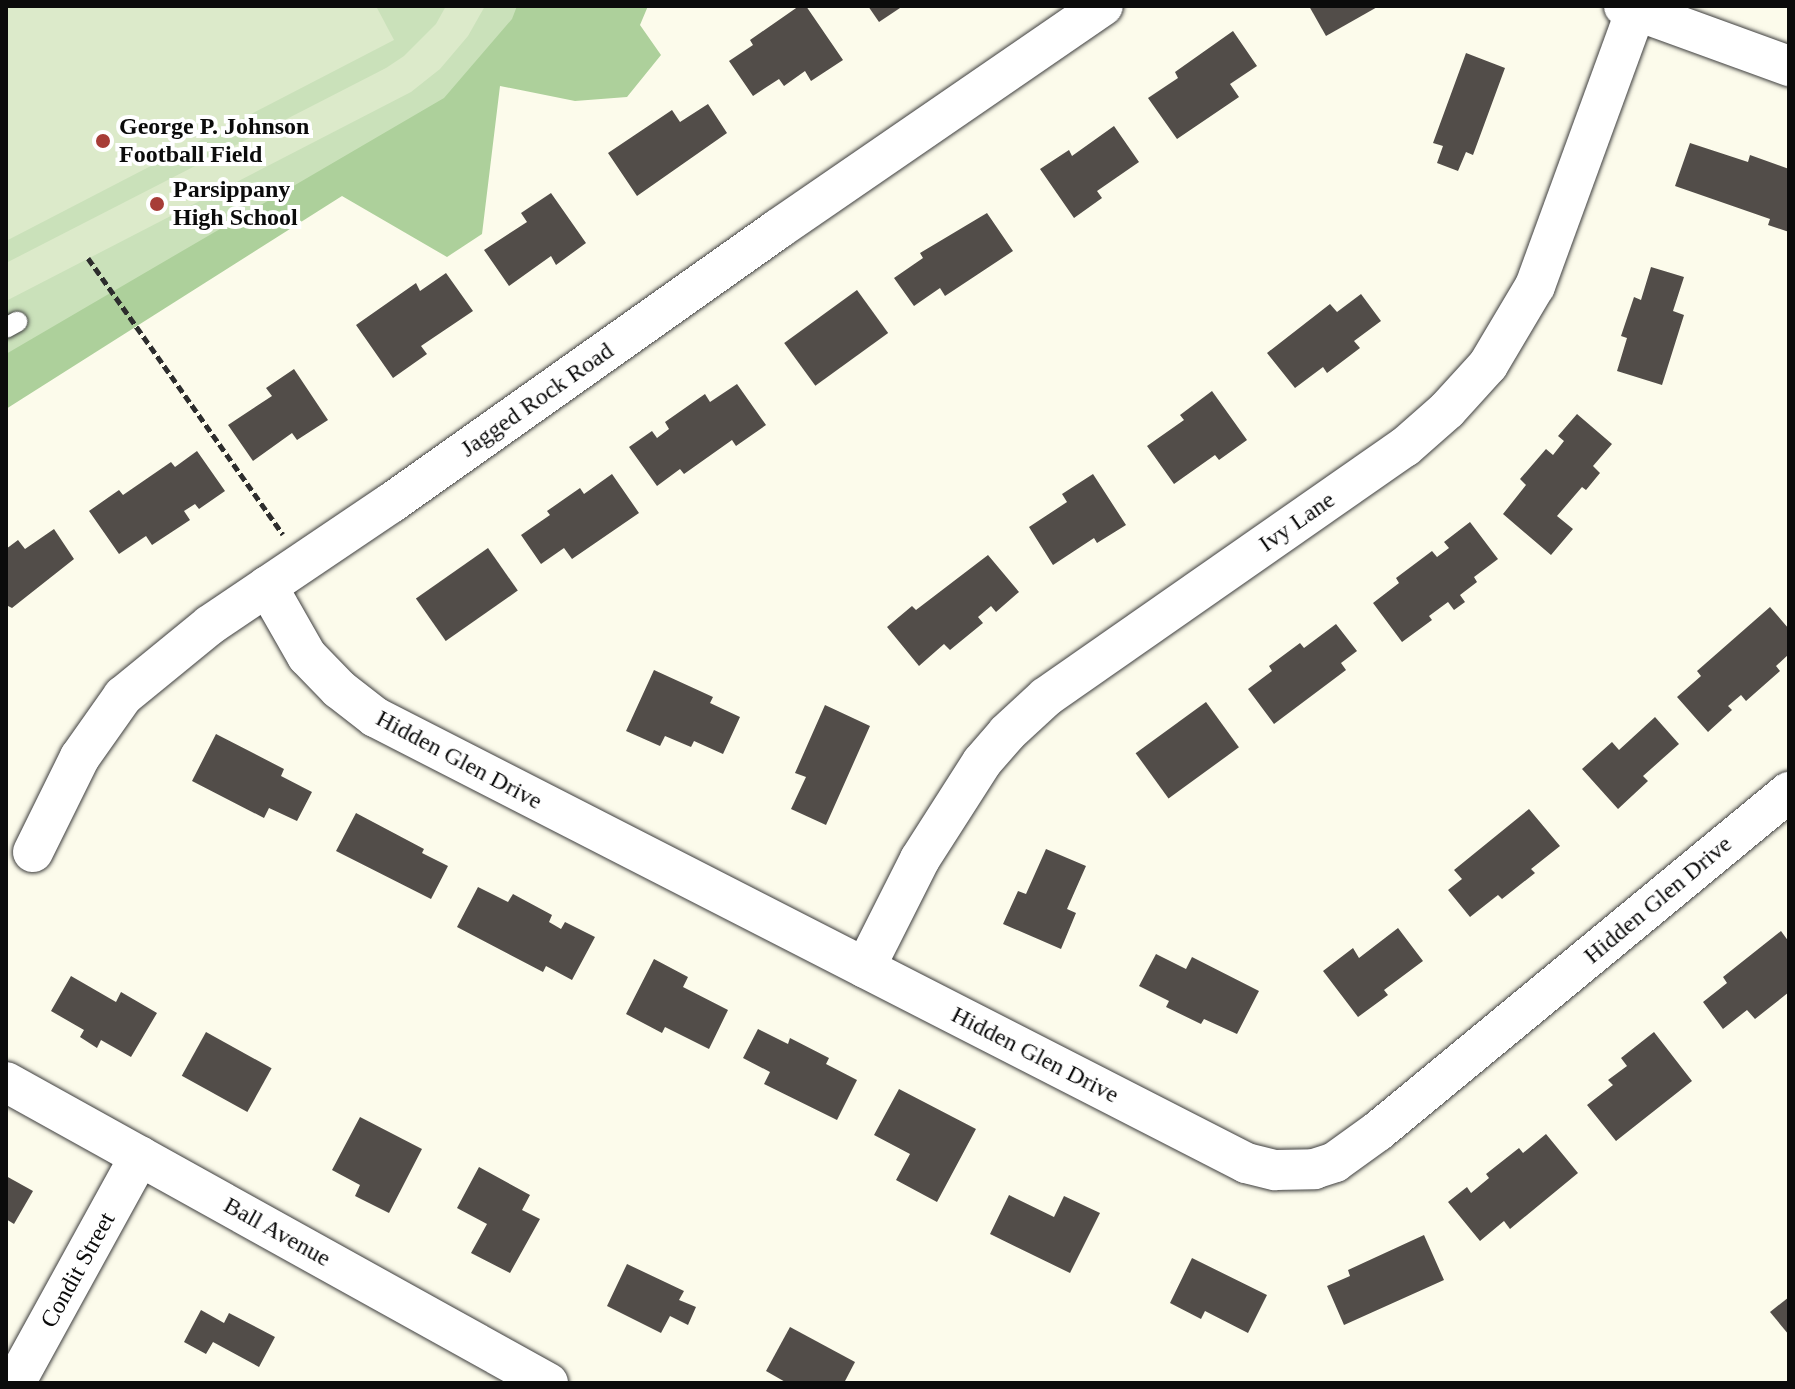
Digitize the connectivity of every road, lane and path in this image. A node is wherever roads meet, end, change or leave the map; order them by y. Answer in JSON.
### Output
{"nodes":[{"id":1,"x":1103,"y":6,"type":"edge"},
{"id":2,"x":1630,"y":8,"type":"edge"},
{"id":3,"x":1789,"y":66,"type":"edge"},
{"id":4,"x":88,"y":258,"type":"dead end"},
{"id":5,"x":286,"y":538,"type":"dead end"},
{"id":6,"x":267,"y":586,"type":"junction"},
{"id":7,"x":1789,"y":792,"type":"edge"},
{"id":8,"x":33,"y":852,"type":"dead end"},
{"id":9,"x":865,"y":968,"type":"junction"},
{"id":10,"x":6,"y":1082,"type":"edge"},
{"id":11,"x":140,"y":1156,"type":"junction"},
{"id":12,"x":15,"y":1383,"type":"edge"},
{"id":13,"x":548,"y":1383,"type":"edge"}],
"edges":[{"from":1,"to":6,"type":"street","name":"Jagged Rock Road"},
{"from":2,"to":3,"type":"street"},
{"from":2,"to":9,"type":"street","name":"Ivy Lane"},
{"from":4,"to":5,"type":"path"},
{"from":6,"to":8,"type":"street","name":"Jagged Rock Road"},
{"from":6,"to":9,"type":"street","name":"Hidden Glen Drive"},
{"from":7,"to":9,"type":"street","name":"Hidden Glen Drive"},
{"from":10,"to":11,"type":"street","name":"Ball Avenue"},
{"from":11,"to":12,"type":"street","name":"Condit Street"},
{"from":11,"to":13,"type":"street","name":"Ball Avenue"}]}
